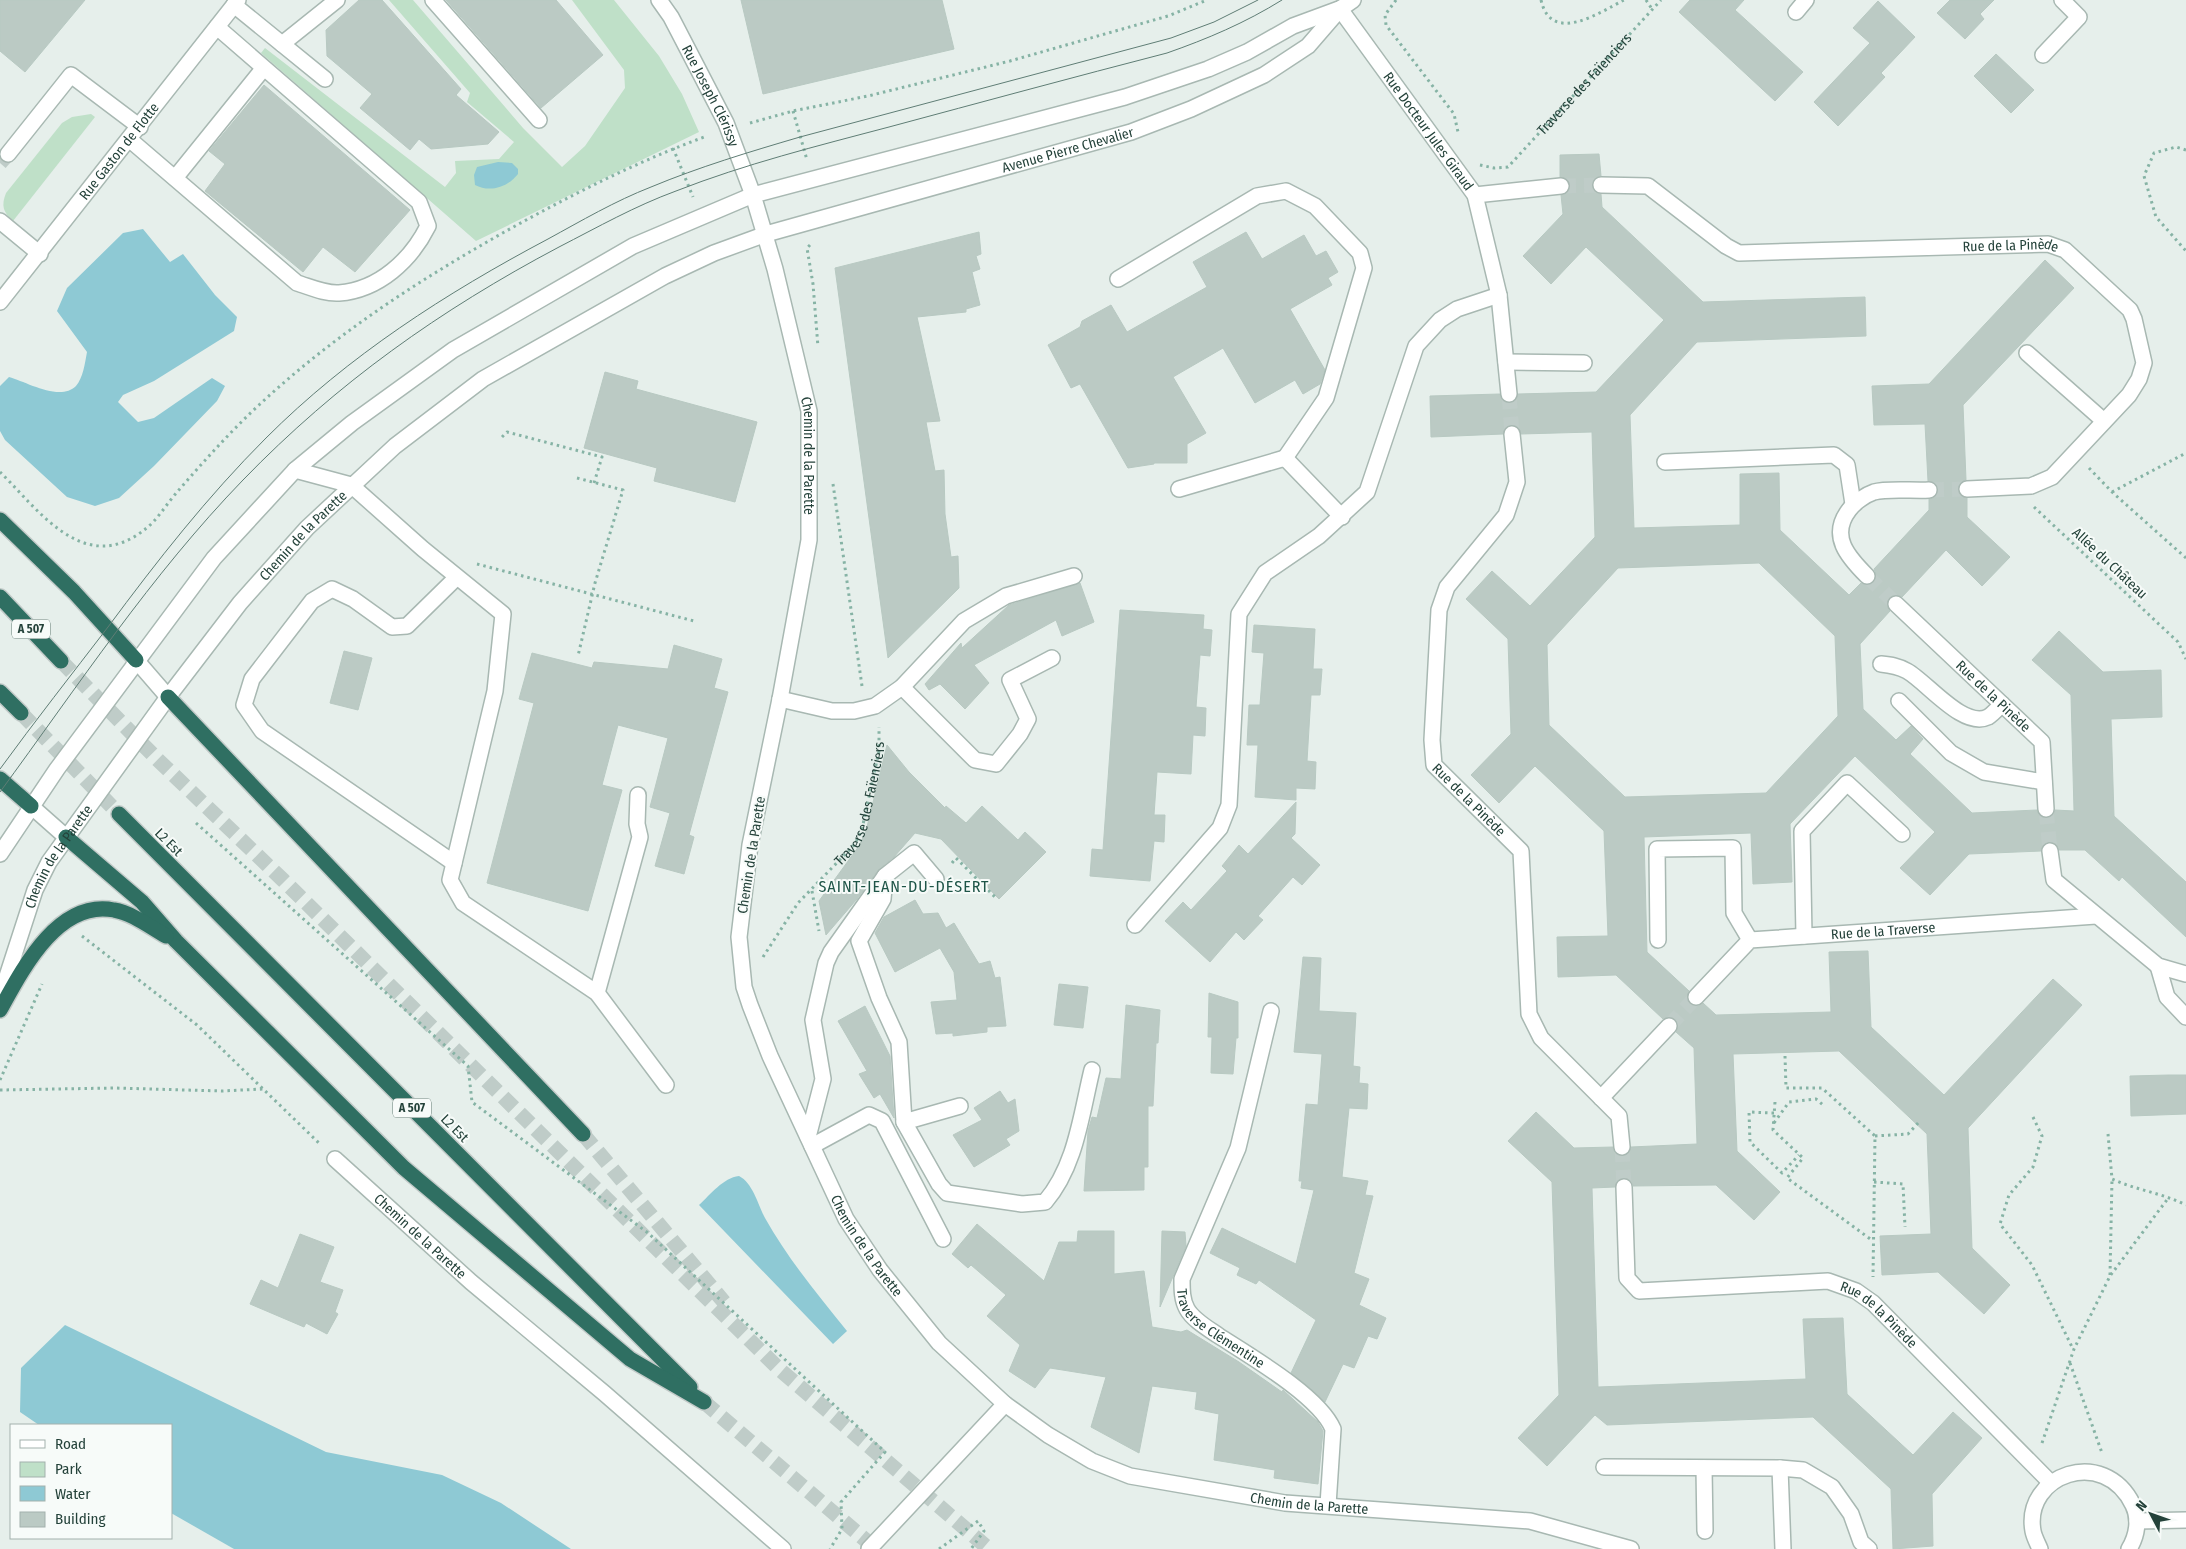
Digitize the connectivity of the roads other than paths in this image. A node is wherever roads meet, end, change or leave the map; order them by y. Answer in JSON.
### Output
{"nodes":[{"id":1,"x":337,"y":0,"type":"edge"},
{"id":2,"x":433,"y":0,"type":"edge"},
{"id":3,"x":659,"y":0,"type":"edge"},
{"id":4,"x":1806,"y":0,"type":"edge"},
{"id":5,"x":2062,"y":0,"type":"edge"},
{"id":6,"x":236,"y":3,"type":"edge"},
{"id":7,"x":1346,"y":4,"type":"edge"},
{"id":8,"x":1796,"y":12,"type":"dead end"},
{"id":9,"x":217,"y":27,"type":"junction"},
{"id":10,"x":282,"y":44,"type":"junction"},
{"id":11,"x":2043,"y":55,"type":"dead end"},
{"id":12,"x":263,"y":69,"type":"junction"},
{"id":13,"x":325,"y":79,"type":"dead end"},
{"id":14,"x":539,"y":120,"type":"dead end"},
{"id":15,"x":140,"y":127,"type":"junction"},
{"id":16,"x":129,"y":139,"type":"junction"},
{"id":17,"x":8,"y":154,"type":"tunnel mouth"},
{"id":18,"x":175,"y":178,"type":"junction"},
{"id":19,"x":1601,"y":185,"type":"tunnel mouth"},
{"id":20,"x":1560,"y":186,"type":"tunnel mouth"},
{"id":21,"x":753,"y":195,"type":"junction"},
{"id":22,"x":1475,"y":195,"type":"junction"},
{"id":23,"x":0,"y":221,"type":"edge"},
{"id":24,"x":766,"y":234,"type":"junction"},
{"id":25,"x":40,"y":254,"type":"junction"},
{"id":26,"x":1118,"y":279,"type":"dead end"},
{"id":27,"x":1499,"y":295,"type":"junction"},
{"id":28,"x":0,"y":302,"type":"edge"},
{"id":29,"x":2027,"y":353,"type":"dead end"},
{"id":30,"x":1506,"y":362,"type":"junction"},
{"id":31,"x":1584,"y":363,"type":"dead end"},
{"id":32,"x":1509,"y":394,"type":"tunnel mouth"},
{"id":33,"x":2104,"y":421,"type":"junction"},
{"id":34,"x":1512,"y":434,"type":"tunnel mouth"},
{"id":35,"x":1286,"y":458,"type":"junction"},
{"id":36,"x":1665,"y":462,"type":"dead end"},
{"id":37,"x":295,"y":470,"type":"junction"},
{"id":38,"x":351,"y":485,"type":"junction"},
{"id":39,"x":1179,"y":489,"type":"dead end"},
{"id":40,"x":1966,"y":489,"type":"tunnel mouth"},
{"id":41,"x":1929,"y":490,"type":"tunnel mouth"},
{"id":42,"x":1853,"y":504,"type":"junction"},
{"id":43,"x":1342,"y":517,"type":"junction"},
{"id":44,"x":0,"y":520,"type":"edge"},
{"id":45,"x":1074,"y":576,"type":"dead end"},
{"id":46,"x":1867,"y":576,"type":"tunnel mouth"},
{"id":47,"x":456,"y":578,"type":"junction"},
{"id":48,"x":0,"y":597,"type":"edge"},
{"id":49,"x":1896,"y":604,"type":"tunnel mouth"},
{"id":50,"x":1052,"y":658,"type":"dead end"},
{"id":51,"x":136,"y":660,"type":"junction"},
{"id":52,"x":61,"y":661,"type":"tunnel mouth"},
{"id":53,"x":1881,"y":664,"type":"dead end"},
{"id":54,"x":902,"y":687,"type":"junction"},
{"id":55,"x":0,"y":692,"type":"edge"},
{"id":56,"x":168,"y":697,"type":"junction"},
{"id":57,"x":780,"y":699,"type":"junction"},
{"id":58,"x":1899,"y":701,"type":"dead end"},
{"id":59,"x":2002,"y":704,"type":"junction"},
{"id":60,"x":21,"y":713,"type":"tunnel mouth"},
{"id":61,"x":0,"y":779,"type":"edge"},
{"id":62,"x":2044,"y":782,"type":"junction"},
{"id":63,"x":638,"y":795,"type":"dead end"},
{"id":64,"x":31,"y":806,"type":"junction"},
{"id":65,"x":2046,"y":809,"type":"tunnel mouth"},
{"id":66,"x":119,"y":814,"type":"tunnel mouth"},
{"id":67,"x":1902,"y":834,"type":"dead end"},
{"id":68,"x":66,"y":837,"type":"junction"},
{"id":69,"x":2050,"y":850,"type":"tunnel mouth"},
{"id":70,"x":0,"y":854,"type":"edge"},
{"id":71,"x":454,"y":862,"type":"junction"},
{"id":72,"x":885,"y":876,"type":"junction"},
{"id":73,"x":936,"y":879,"type":"road end"},
{"id":74,"x":2096,"y":916,"type":"junction"},
{"id":75,"x":1135,"y":925,"type":"dead end"},
{"id":76,"x":1804,"y":936,"type":"junction"},
{"id":77,"x":1658,"y":940,"type":"dead end"},
{"id":78,"x":1750,"y":940,"type":"junction"},
{"id":79,"x":176,"y":942,"type":"junction"},
{"id":80,"x":2158,"y":966,"type":"junction"},
{"id":81,"x":2186,"y":974,"type":"edge"},
{"id":82,"x":597,"y":993,"type":"junction"},
{"id":83,"x":1696,"y":997,"type":"tunnel mouth"},
{"id":84,"x":0,"y":998,"type":"edge"},
{"id":85,"x":0,"y":1010,"type":"edge"},
{"id":86,"x":1271,"y":1012,"type":"dead end"},
{"id":87,"x":2186,"y":1017,"type":"edge"},
{"id":88,"x":1669,"y":1026,"type":"tunnel mouth"},
{"id":89,"x":1092,"y":1070,"type":"dead end"},
{"id":90,"x":666,"y":1085,"type":"dead end"},
{"id":91,"x":1601,"y":1098,"type":"junction"},
{"id":92,"x":960,"y":1106,"type":"dead end"},
{"id":93,"x":904,"y":1122,"type":"junction"},
{"id":94,"x":583,"y":1134,"type":"tunnel mouth"},
{"id":95,"x":810,"y":1142,"type":"junction"},
{"id":96,"x":1622,"y":1147,"type":"tunnel mouth"},
{"id":97,"x":335,"y":1159,"type":"road end"},
{"id":98,"x":1624,"y":1187,"type":"tunnel mouth"},
{"id":99,"x":944,"y":1239,"type":"dead end"},
{"id":100,"x":1005,"y":1404,"type":"junction"},
{"id":101,"x":1604,"y":1467,"type":"dead end"},
{"id":102,"x":1704,"y":1468,"type":"junction"},
{"id":103,"x":1780,"y":1468,"type":"junction"},
{"id":104,"x":2052,"y":1483,"type":"junction"},
{"id":105,"x":1328,"y":1505,"type":"junction"},
{"id":106,"x":2186,"y":1520,"type":"edge"},
{"id":107,"x":2137,"y":1521,"type":"junction"},
{"id":108,"x":1705,"y":1531,"type":"dead end"},
{"id":109,"x":783,"y":1549,"type":"edge"},
{"id":110,"x":869,"y":1549,"type":"edge"},
{"id":111,"x":1630,"y":1549,"type":"edge"},
{"id":112,"x":1783,"y":1549,"type":"edge"},
{"id":113,"x":1869,"y":1549,"type":"edge"},
{"id":114,"x":2040,"y":1549,"type":"edge"},
{"id":115,"x":2129,"y":1549,"type":"edge"}],
"edges":[{"from":1,"to":10,"type":"street"},
{"from":2,"to":14,"type":"street"},
{"from":3,"to":21,"type":"street","name":"Rue Joseph Clérissy"},
{"from":4,"to":8,"type":"street"},
{"from":5,"to":11,"type":"street"},
{"from":6,"to":9,"type":"street","name":"Rue Gaston de Flotte"},
{"from":6,"to":10,"type":"street"},
{"from":7,"to":21,"type":"street"},
{"from":7,"to":22,"type":"street","name":"Rue Docteur Jules Giraud"},
{"from":7,"to":24,"type":"street","name":"Avenue Pierre Chevalier"},
{"from":9,"to":12,"type":"street"},
{"from":9,"to":15,"type":"street","name":"Rue Gaston de Flotte"},
{"from":10,"to":13,"type":"street"},
{"from":12,"to":18,"type":"street"},
{"from":12,"to":18,"type":"street"},
{"from":15,"to":16,"type":"street","name":"Rue Gaston de Flotte"},
{"from":15,"to":17,"type":"street"},
{"from":16,"to":18,"type":"street"},
{"from":16,"to":25,"type":"street","name":"Rue Gaston de Flotte"},
{"from":19,"to":33,"type":"street","name":"Rue de la Pinède"},
{"from":20,"to":22,"type":"street"},
{"from":21,"to":24,"type":"street","name":"Chemin de la Parette"},
{"from":21,"to":37,"type":"street"},
{"from":22,"to":27,"type":"street","name":"Rue Docteur Jules Giraud"},
{"from":23,"to":25,"type":"street"},
{"from":24,"to":38,"type":"street","name":"Chemin de la Parette"},
{"from":24,"to":57,"type":"street","name":"Chemin de la Parette"},
{"from":25,"to":28,"type":"street","name":"Rue Gaston de Flotte"},
{"from":26,"to":35,"type":"street"},
{"from":27,"to":30,"type":"street"},
{"from":27,"to":43,"type":"street"},
{"from":29,"to":33,"type":"street"},
{"from":30,"to":31,"type":"street"},
{"from":30,"to":32,"type":"street"},
{"from":33,"to":40,"type":"street","name":"Rue de la Pinède"},
{"from":34,"to":91,"type":"street","name":"Rue de la Pinède"},
{"from":35,"to":39,"type":"street"},
{"from":35,"to":43,"type":"street"},
{"from":36,"to":42,"type":"street"},
{"from":37,"to":38,"type":"street"},
{"from":37,"to":51,"type":"street"},
{"from":38,"to":47,"type":"street"},
{"from":38,"to":56,"type":"street","name":"Chemin de la Parette"},
{"from":41,"to":42,"type":"street"},
{"from":42,"to":46,"type":"street"},
{"from":43,"to":75,"type":"street"},
{"from":44,"to":51,"type":"highway"},
{"from":45,"to":54,"type":"street"},
{"from":47,"to":71,"type":"street"},
{"from":47,"to":71,"type":"street"},
{"from":48,"to":52,"type":"highway","number":"A 507"},
{"from":49,"to":59,"type":"street","name":"Rue de la Pinède"},
{"from":50,"to":54,"type":"street"},
{"from":51,"to":56,"type":"street"},
{"from":51,"to":64,"type":"street"},
{"from":53,"to":59,"type":"street"},
{"from":54,"to":57,"type":"street"},
{"from":55,"to":60,"type":"highway"},
{"from":56,"to":68,"type":"street","name":"Chemin de la Parette"},
{"from":56,"to":94,"type":"highway"},
{"from":57,"to":95,"type":"street","name":"Chemin de la Parette"},
{"from":58,"to":62,"type":"street"},
{"from":59,"to":62,"type":"street","name":"Rue de la Pinède"},
{"from":61,"to":64,"type":"highway"},
{"from":62,"to":65,"type":"street","name":"Rue de la Pinède"},
{"from":63,"to":82,"type":"street"},
{"from":64,"to":68,"type":"street"},
{"from":64,"to":70,"type":"street"},
{"from":66,"to":79,"type":"highway","name":"L2 Est","number":"A 507"},
{"from":67,"to":76,"type":"street"},
{"from":68,"to":79,"type":"highway"},
{"from":68,"to":84,"type":"street","name":"Chemin de la Parette"},
{"from":69,"to":74,"type":"street"},
{"from":71,"to":82,"type":"street"},
{"from":72,"to":73,"type":"street"},
{"from":72,"to":93,"type":"street"},
{"from":72,"to":95,"type":"street"},
{"from":74,"to":76,"type":"street","name":"Rue de la Traverse"},
{"from":74,"to":80,"type":"street"},
{"from":76,"to":78,"type":"street","name":"Rue de la Traverse"},
{"from":77,"to":78,"type":"street"},
{"from":78,"to":83,"type":"street"},
{"from":79,"to":85,"type":"highway"},
{"from":80,"to":81,"type":"street"},
{"from":80,"to":87,"type":"street"},
{"from":82,"to":90,"type":"street"},
{"from":86,"to":105,"type":"street","name":"Traverse Clémentine"},
{"from":88,"to":91,"type":"street"},
{"from":89,"to":93,"type":"street"},
{"from":91,"to":96,"type":"street","name":"Rue de la Pinède"},
{"from":92,"to":93,"type":"street"},
{"from":95,"to":99,"type":"street"},
{"from":95,"to":100,"type":"street","name":"Chemin de la Parette"},
{"from":97,"to":109,"type":"street","name":"Chemin de la Parette"},
{"from":98,"to":104,"type":"street","name":"Rue de la Pinède"},
{"from":100,"to":105,"type":"street","name":"Chemin de la Parette"},
{"from":100,"to":110,"type":"street"},
{"from":101,"to":102,"type":"street"},
{"from":102,"to":103,"type":"street"},
{"from":102,"to":108,"type":"street"},
{"from":103,"to":112,"type":"street"},
{"from":103,"to":113,"type":"street"},
{"from":104,"to":107,"type":"street"},
{"from":104,"to":114,"type":"street"},
{"from":105,"to":111,"type":"street","name":"Chemin de la Parette"},
{"from":106,"to":107,"type":"street"},
{"from":107,"to":115,"type":"street"}]}
